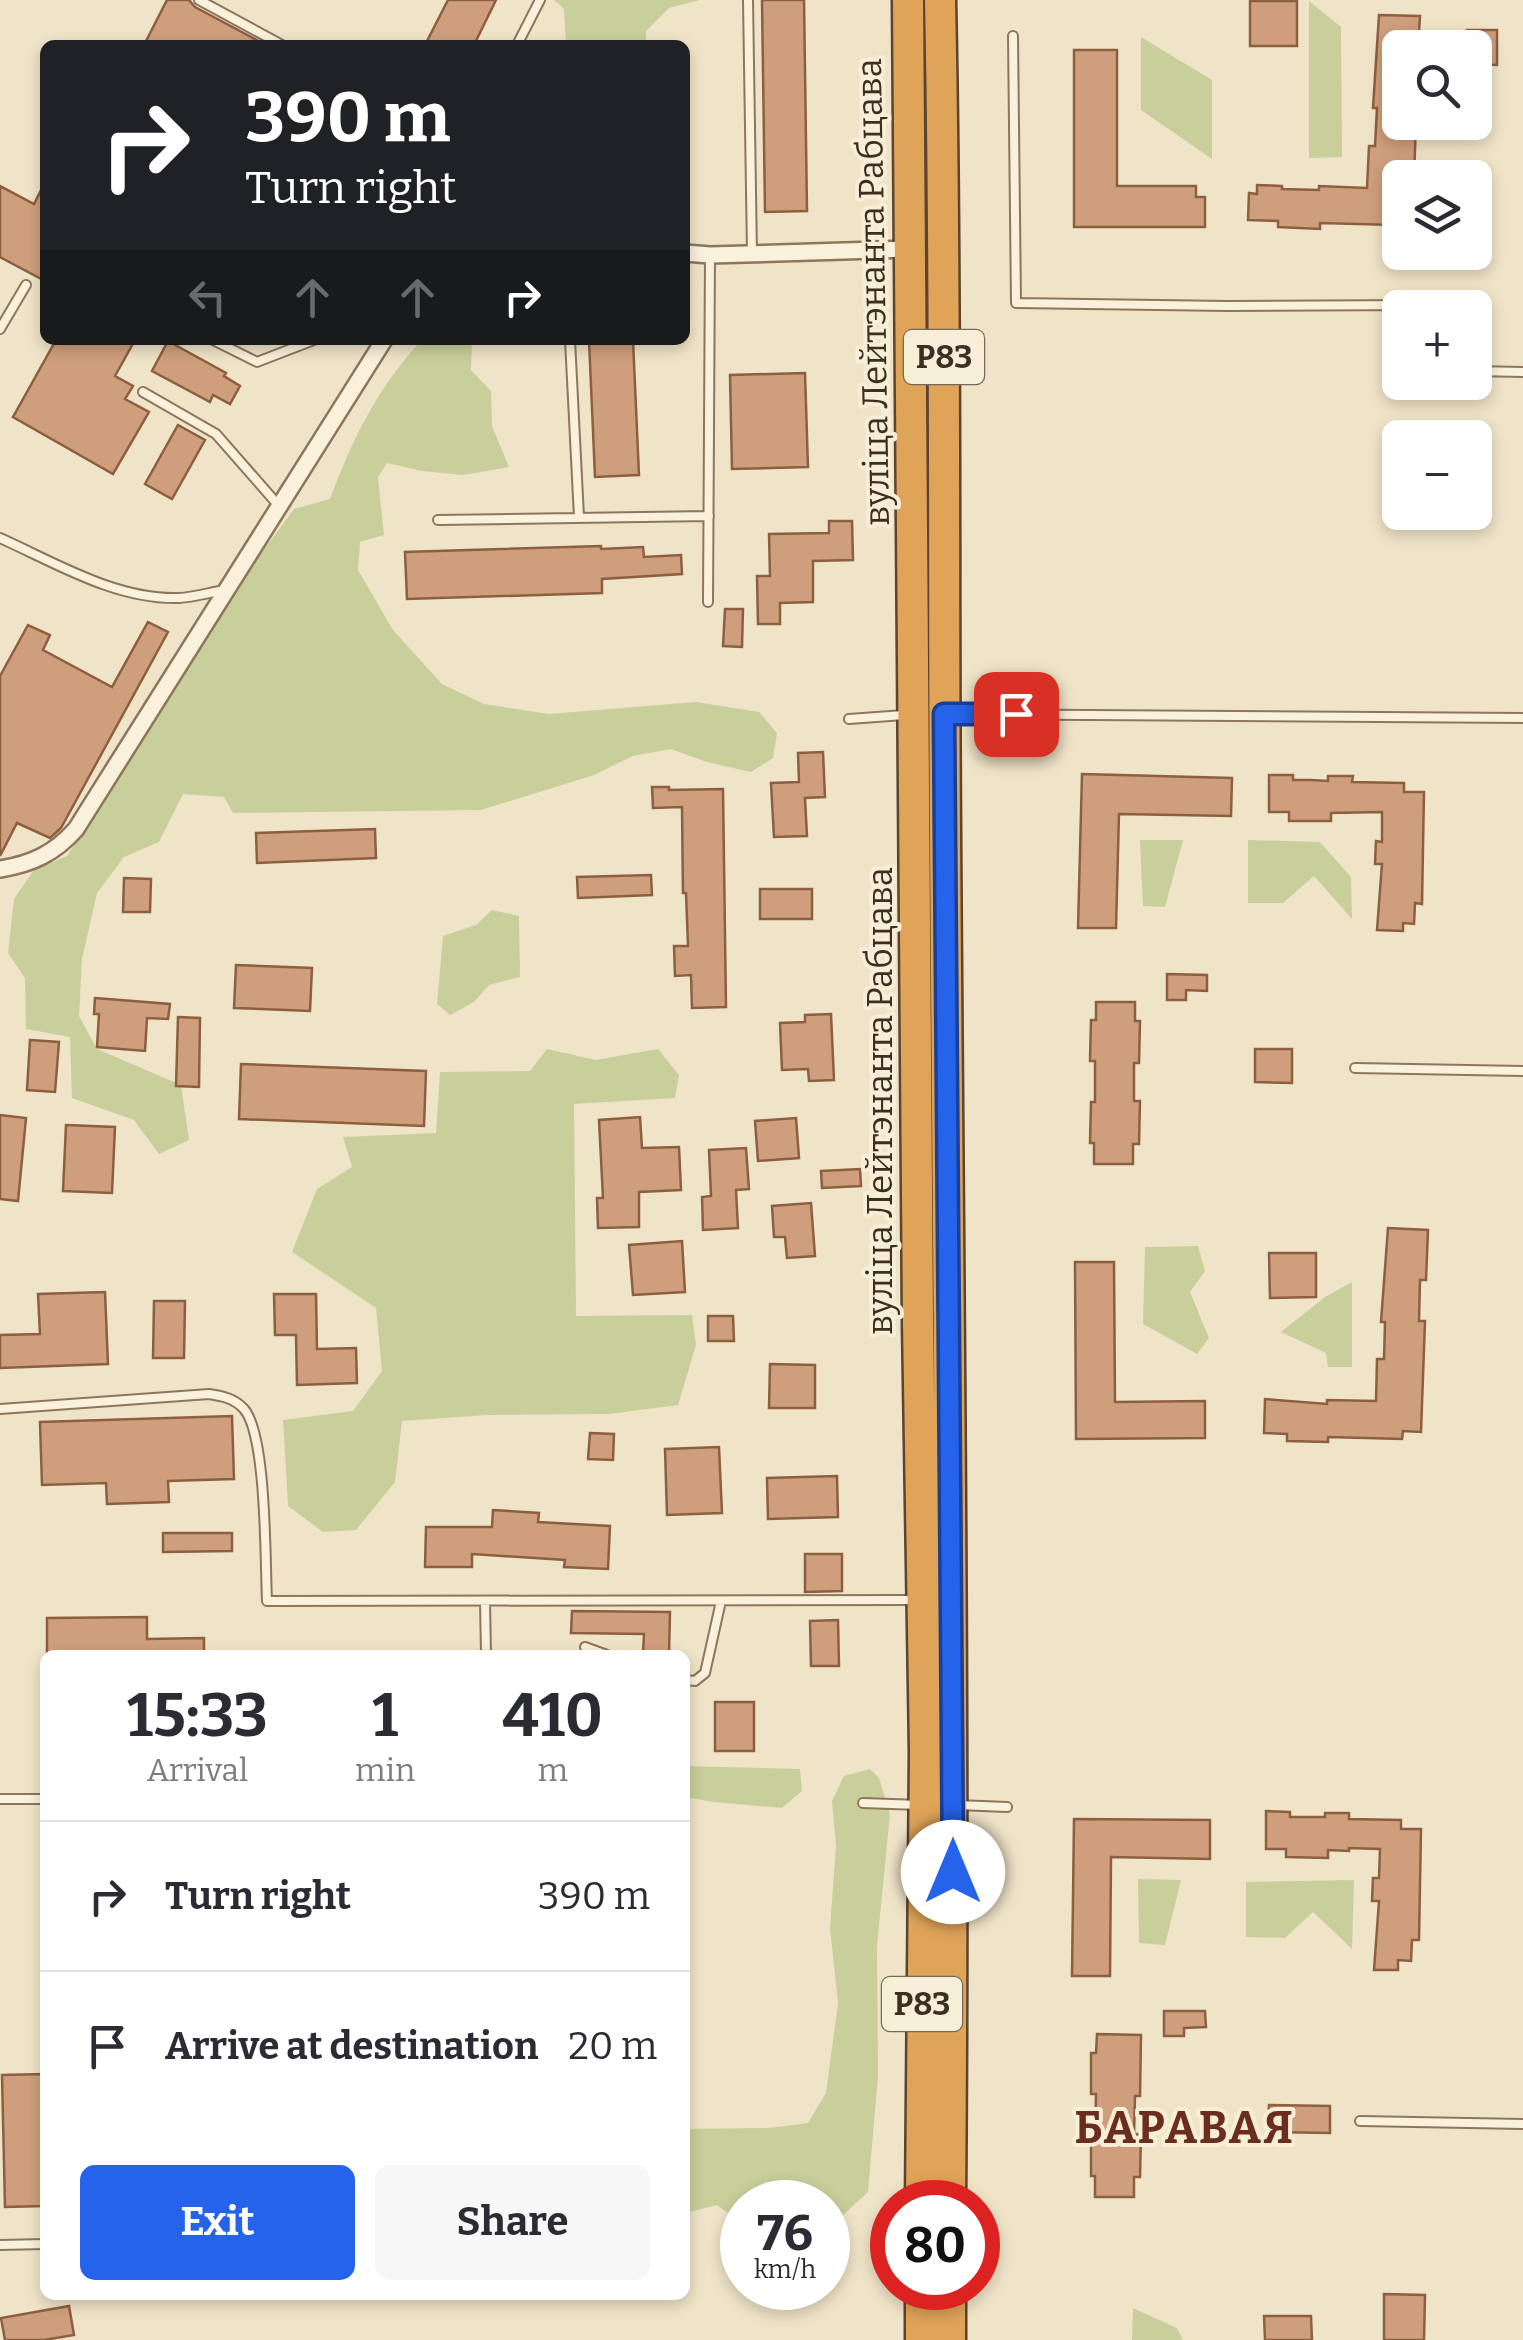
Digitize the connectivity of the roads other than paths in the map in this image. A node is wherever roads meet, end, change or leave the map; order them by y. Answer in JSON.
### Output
{"nodes":[{"id":1,"x":199,"y":0,"type":"edge"},
{"id":2,"x":540,"y":0,"type":"edge"},
{"id":3,"x":748,"y":0,"type":"edge"},
{"id":4,"x":908,"y":0,"type":"edge"},
{"id":5,"x":940,"y":0,"type":"edge"},
{"id":6,"x":1013,"y":36,"type":"dead end"},
{"id":7,"x":273,"y":40,"type":"edge"},
{"id":8,"x":520,"y":40,"type":"edge"},
{"id":9,"x":910,"y":249,"type":"junction"},
{"id":10,"x":690,"y":253,"type":"edge"},
{"id":11,"x":752,"y":254,"type":"junction"},
{"id":12,"x":710,"y":255,"type":"junction"},
{"id":13,"x":26,"y":284,"type":"dead end"},
{"id":14,"x":1382,"y":305,"type":"edge"},
{"id":15,"x":0,"y":329,"type":"edge"},
{"id":16,"x":222,"y":345,"type":"edge"},
{"id":17,"x":299,"y":345,"type":"edge"},
{"id":18,"x":381,"y":345,"type":"edge"},
{"id":19,"x":570,"y":345,"type":"edge"},
{"id":20,"x":1492,"y":371,"type":"edge"},
{"id":21,"x":1523,"y":372,"type":"edge"},
{"id":22,"x":143,"y":392,"type":"dead end"},
{"id":23,"x":279,"y":506,"type":"junction"},
{"id":24,"x":709,"y":516,"type":"junction"},
{"id":25,"x":580,"y":517,"type":"junction"},
{"id":26,"x":438,"y":520,"type":"dead end"},
{"id":27,"x":0,"y":538,"type":"edge"},
{"id":28,"x":226,"y":590,"type":"junction"},
{"id":29,"x":708,"y":602,"type":"dead end"},
{"id":30,"x":929,"y":714,"type":"junction"},
{"id":31,"x":1523,"y":718,"type":"edge"},
{"id":32,"x":849,"y":719,"type":"dead end"},
{"id":33,"x":0,"y":868,"type":"edge"},
{"id":34,"x":1355,"y":1068,"type":"dead end"},
{"id":35,"x":1523,"y":1070,"type":"edge"},
{"id":36,"x":0,"y":1408,"type":"edge"},
{"id":37,"x":922,"y":1599,"type":"junction"},
{"id":38,"x":485,"y":1601,"type":"junction"},
{"id":39,"x":721,"y":1601,"type":"junction"},
{"id":40,"x":585,"y":1646,"type":"dead end"},
{"id":41,"x":486,"y":1650,"type":"edge"},
{"id":42,"x":595,"y":1650,"type":"edge"},
{"id":43,"x":690,"y":1681,"type":"edge"},
{"id":44,"x":0,"y":1799,"type":"edge"},
{"id":45,"x":40,"y":1799,"type":"edge"},
{"id":46,"x":863,"y":1803,"type":"dead end"},
{"id":47,"x":938,"y":1805,"type":"junction"},
{"id":48,"x":1007,"y":1807,"type":"dead end"},
{"id":49,"x":1360,"y":2121,"type":"dead end"},
{"id":50,"x":1523,"y":2124,"type":"edge"},
{"id":51,"x":922,"y":2180,"type":"edge"},
{"id":52,"x":949,"y":2180,"type":"edge"},
{"id":53,"x":0,"y":2244,"type":"edge"},
{"id":54,"x":40,"y":2244,"type":"edge"},
{"id":55,"x":921,"y":2310,"type":"edge"},
{"id":56,"x":950,"y":2310,"type":"edge"},
{"id":57,"x":921,"y":2340,"type":"edge"},
{"id":58,"x":950,"y":2340,"type":"edge"}],
"edges":[{"from":1,"to":7,"type":"lane"},
{"from":2,"to":8,"type":"lane"},
{"from":3,"to":11,"type":"lane"},
{"from":4,"to":9,"type":"highway","name":"вуліца Лейтэнанта Рабцава","number":"Р83"},
{"from":5,"to":30,"type":"highway","name":"вуліца Лейтэнанта Рабцава","number":"Р83"},
{"from":6,"to":14,"type":"lane"},
{"from":9,"to":11,"type":"street"},
{"from":9,"to":30,"type":"highway","name":"вуліца Лейтэнанта Рабцава","number":"Р83"},
{"from":10,"to":12,"type":"street"},
{"from":11,"to":12,"type":"street"},
{"from":12,"to":24,"type":"lane"},
{"from":13,"to":15,"type":"lane"},
{"from":16,"to":17,"type":"lane"},
{"from":18,"to":23,"type":"street"},
{"from":19,"to":25,"type":"lane"},
{"from":20,"to":21,"type":"lane"},
{"from":22,"to":23,"type":"lane"},
{"from":23,"to":28,"type":"street"},
{"from":24,"to":25,"type":"lane"},
{"from":24,"to":29,"type":"lane"},
{"from":25,"to":26,"type":"lane"},
{"from":27,"to":28,"type":"lane"},
{"from":28,"to":33,"type":"street"},
{"from":30,"to":31,"type":"lane"},
{"from":30,"to":32,"type":"lane"},
{"from":30,"to":37,"type":"highway","name":"вуліца Лейтэнанта Рабцава","number":"Р83"},
{"from":30,"to":47,"type":"highway","name":"вуліца Лейтэнанта Рабцава","number":"Р83"},
{"from":34,"to":35,"type":"lane"},
{"from":36,"to":38,"type":"lane"},
{"from":37,"to":39,"type":"lane"},
{"from":37,"to":47,"type":"highway","name":"вуліца Лейтэнанта Рабцава","number":"Р83"},
{"from":38,"to":39,"type":"lane"},
{"from":38,"to":41,"type":"lane"},
{"from":39,"to":43,"type":"lane"},
{"from":40,"to":42,"type":"lane"},
{"from":44,"to":45,"type":"lane"},
{"from":46,"to":47,"type":"lane"},
{"from":47,"to":48,"type":"lane"},
{"from":47,"to":51,"type":"highway","name":"вуліца Лейтэнанта Рабцава","number":"Р83"},
{"from":47,"to":52,"type":"highway","name":"вуліца Лейтэнанта Рабцава","number":"Р83"},
{"from":49,"to":50,"type":"lane"},
{"from":53,"to":54,"type":"lane"},
{"from":55,"to":57,"type":"highway"},
{"from":56,"to":58,"type":"highway"}]}
